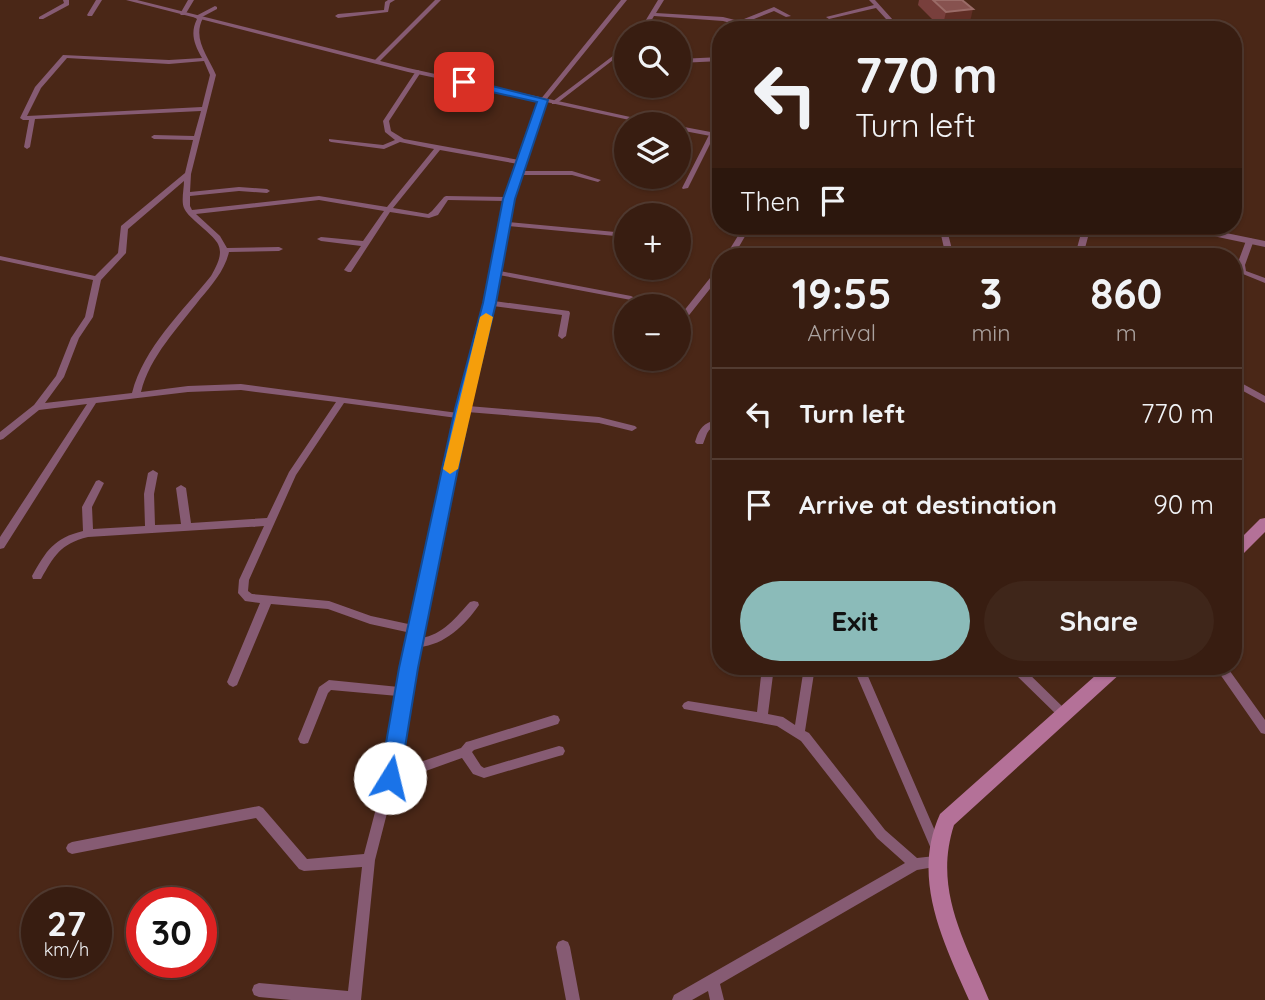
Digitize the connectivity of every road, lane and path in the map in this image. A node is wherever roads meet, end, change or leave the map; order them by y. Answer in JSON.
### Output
{"nodes":[{"id":1,"x":66,"y":0,"type":"edge"},
{"id":2,"x":99,"y":0,"type":"edge"},
{"id":3,"x":129,"y":0,"type":"edge"},
{"id":4,"x":191,"y":0,"type":"edge"},
{"id":5,"x":392,"y":0,"type":"edge"},
{"id":6,"x":438,"y":0,"type":"edge"},
{"id":7,"x":624,"y":0,"type":"edge"},
{"id":8,"x":660,"y":0,"type":"edge"},
{"id":9,"x":873,"y":1,"type":"edge"},
{"id":10,"x":215,"y":8,"type":"dead end"},
{"id":11,"x":183,"y":14,"type":"junction"},
{"id":12,"x":653,"y":14,"type":"junction"},
{"id":13,"x":90,"y":15,"type":"dead end"},
{"id":14,"x":338,"y":16,"type":"dead end"},
{"id":15,"x":788,"y":16,"type":"dead end"},
{"id":16,"x":198,"y":17,"type":"junction"},
{"id":17,"x":829,"y":17,"type":"dead end"},
{"id":18,"x":41,"y":18,"type":"dead end"},
{"id":19,"x":890,"y":20,"type":"joint"},
{"id":20,"x":649,"y":21,"type":"edge"},
{"id":21,"x":729,"y":21,"type":"edge"},
{"id":22,"x":743,"y":21,"type":"edge"},
{"id":23,"x":886,"y":21,"type":"edge"},
{"id":24,"x":206,"y":59,"type":"junction"},
{"id":25,"x":614,"y":59,"type":"edge"},
{"id":26,"x":712,"y":59,"type":"edge"},
{"id":27,"x":691,"y":60,"type":"edge"},
{"id":28,"x":376,"y":62,"type":"junction"},
{"id":29,"x":614,"y":62,"type":"edge"},
{"id":30,"x":610,"y":63,"type":"junction"},
{"id":31,"x":418,"y":72,"type":"junction"},
{"id":32,"x":548,"y":102,"type":"junction"},
{"id":33,"x":205,"y":109,"type":"junction"},
{"id":34,"x":614,"y":115,"type":"edge"},
{"id":35,"x":32,"y":120,"type":"junction"},
{"id":36,"x":691,"y":130,"type":"edge"},
{"id":37,"x":712,"y":134,"type":"edge"},
{"id":38,"x":154,"y":137,"type":"dead end"},
{"id":39,"x":198,"y":138,"type":"junction"},
{"id":40,"x":331,"y":140,"type":"dead end"},
{"id":41,"x":400,"y":140,"type":"junction"},
{"id":42,"x":712,"y":142,"type":"edge"},
{"id":43,"x":27,"y":147,"type":"dead end"},
{"id":44,"x":439,"y":148,"type":"junction"},
{"id":45,"x":518,"y":168,"type":"junction"},
{"id":46,"x":188,"y":174,"type":"junction"},
{"id":47,"x":691,"y":176,"type":"edge"},
{"id":48,"x":598,"y":180,"type":"dead end"},
{"id":49,"x":267,"y":191,"type":"dead end"},
{"id":50,"x":187,"y":194,"type":"junction"},
{"id":51,"x":509,"y":199,"type":"junction"},
{"id":52,"x":388,"y":210,"type":"junction"},
{"id":53,"x":190,"y":212,"type":"junction"},
{"id":54,"x":504,"y":224,"type":"junction"},
{"id":55,"x":614,"y":234,"type":"edge"},
{"id":56,"x":1225,"y":235,"type":"edge"},
{"id":57,"x":321,"y":239,"type":"dead end"},
{"id":58,"x":1250,"y":240,"type":"junction"},
{"id":59,"x":366,"y":244,"type":"junction"},
{"id":60,"x":1265,"y":244,"type":"edge"},
{"id":61,"x":279,"y":249,"type":"dead end"},
{"id":62,"x":225,"y":250,"type":"junction"},
{"id":63,"x":0,"y":258,"type":"edge"},
{"id":64,"x":1242,"y":262,"type":"edge"},
{"id":65,"x":348,"y":270,"type":"dead end"},
{"id":66,"x":495,"y":272,"type":"junction"},
{"id":67,"x":1242,"y":272,"type":"edge"},
{"id":68,"x":97,"y":279,"type":"junction"},
{"id":69,"x":712,"y":281,"type":"edge"},
{"id":70,"x":1265,"y":281,"type":"edge"},
{"id":71,"x":614,"y":295,"type":"edge"},
{"id":72,"x":490,"y":303,"type":"junction"},
{"id":73,"x":691,"y":307,"type":"edge"},
{"id":74,"x":562,"y":336,"type":"dead end"},
{"id":75,"x":1242,"y":387,"type":"edge"},
{"id":76,"x":136,"y":395,"type":"junction"},
{"id":77,"x":1265,"y":400,"type":"edge"},
{"id":78,"x":341,"y":401,"type":"junction"},
{"id":79,"x":92,"y":403,"type":"junction"},
{"id":80,"x":37,"y":407,"type":"junction"},
{"id":81,"x":462,"y":412,"type":"junction"},
{"id":82,"x":712,"y":425,"type":"edge"},
{"id":83,"x":632,"y":428,"type":"dead end"},
{"id":84,"x":0,"y":437,"type":"edge"},
{"id":85,"x":700,"y":442,"type":"dead end"},
{"id":86,"x":153,"y":473,"type":"dead end"},
{"id":87,"x":99,"y":483,"type":"dead end"},
{"id":88,"x":181,"y":488,"type":"dead end"},
{"id":89,"x":268,"y":522,"type":"junction"},
{"id":90,"x":1265,"y":523,"type":"edge"},
{"id":91,"x":186,"y":526,"type":"junction"},
{"id":92,"x":150,"y":529,"type":"junction"},
{"id":93,"x":88,"y":533,"type":"junction"},
{"id":94,"x":0,"y":545,"type":"edge"},
{"id":95,"x":1242,"y":546,"type":"edge"},
{"id":96,"x":37,"y":576,"type":"dead end"},
{"id":97,"x":267,"y":600,"type":"junction"},
{"id":98,"x":474,"y":606,"type":"dead end"},
{"id":99,"x":416,"y":630,"type":"junction"},
{"id":100,"x":414,"y":643,"type":"junction"},
{"id":101,"x":767,"y":675,"type":"edge"},
{"id":102,"x":809,"y":675,"type":"edge"},
{"id":103,"x":861,"y":675,"type":"edge"},
{"id":104,"x":1023,"y":675,"type":"edge"},
{"id":105,"x":1106,"y":675,"type":"edge"},
{"id":106,"x":1228,"y":675,"type":"edge"},
{"id":107,"x":233,"y":682,"type":"dead end"},
{"id":108,"x":404,"y":692,"type":"junction"},
{"id":109,"x":688,"y":706,"type":"dead end"},
{"id":110,"x":1261,"y":713,"type":"edge"},
{"id":111,"x":1064,"y":715,"type":"junction"},
{"id":112,"x":762,"y":718,"type":"junction"},
{"id":113,"x":554,"y":720,"type":"dead end"},
{"id":114,"x":1265,"y":729,"type":"edge"},
{"id":115,"x":799,"y":733,"type":"junction"},
{"id":116,"x":304,"y":739,"type":"dead end"},
{"id":117,"x":559,"y":751,"type":"dead end"},
{"id":118,"x":465,"y":752,"type":"junction"},
{"id":119,"x":390,"y":778,"type":"junction"},
{"id":120,"x":72,"y":848,"type":"dead end"},
{"id":121,"x":935,"y":855,"type":"junction"},
{"id":122,"x":369,"y":860,"type":"junction"},
{"id":123,"x":915,"y":864,"type":"junction"},
{"id":124,"x":563,"y":947,"type":"dead end"},
{"id":125,"x":713,"y":982,"type":"junction"},
{"id":126,"x":259,"y":990,"type":"dead end"},
{"id":127,"x":354,"y":999,"type":"edge"},
{"id":128,"x":573,"y":1000,"type":"edge"},
{"id":129,"x":679,"y":1000,"type":"edge"},
{"id":130,"x":717,"y":1000,"type":"edge"},
{"id":131,"x":979,"y":1000,"type":"edge"}],
"edges":[{"from":1,"to":18,"type":"street"},
{"from":2,"to":13,"type":"street"},
{"from":3,"to":11,"type":"street"},
{"from":4,"to":11,"type":"street"},
{"from":5,"to":14,"type":"street"},
{"from":6,"to":28,"type":"street"},
{"from":7,"to":32,"type":"street"},
{"from":8,"to":12,"type":"street"},
{"from":9,"to":17,"type":"street"},
{"from":9,"to":19,"type":"street"},
{"from":10,"to":16,"type":"street"},
{"from":11,"to":16,"type":"street"},
{"from":12,"to":20,"type":"street"},
{"from":12,"to":21,"type":"street"},
{"from":15,"to":22,"type":"street"},
{"from":16,"to":24,"type":"street"},
{"from":16,"to":28,"type":"street"},
{"from":19,"to":23,"type":"street"},
{"from":24,"to":33,"type":"street"},
{"from":24,"to":35,"type":"street"},
{"from":25,"to":30,"type":"street"},
{"from":26,"to":27,"type":"street"},
{"from":28,"to":31,"type":"street"},
{"from":29,"to":30,"type":"street"},
{"from":30,"to":32,"type":"street"},
{"from":31,"to":32,"type":"street"},
{"from":31,"to":41,"type":"street"},
{"from":32,"to":34,"type":"street"},
{"from":32,"to":45,"type":"street"},
{"from":33,"to":35,"type":"street"},
{"from":33,"to":39,"type":"street"},
{"from":35,"to":43,"type":"street"},
{"from":36,"to":37,"type":"street"},
{"from":38,"to":39,"type":"street"},
{"from":39,"to":46,"type":"street"},
{"from":40,"to":41,"type":"street"},
{"from":41,"to":44,"type":"street"},
{"from":42,"to":47,"type":"street"},
{"from":44,"to":45,"type":"street"},
{"from":44,"to":52,"type":"street"},
{"from":45,"to":48,"type":"street"},
{"from":45,"to":51,"type":"street"},
{"from":46,"to":50,"type":"street"},
{"from":46,"to":68,"type":"street"},
{"from":49,"to":50,"type":"street"},
{"from":50,"to":53,"type":"street"},
{"from":51,"to":52,"type":"street"},
{"from":51,"to":54,"type":"street"},
{"from":52,"to":53,"type":"street"},
{"from":52,"to":59,"type":"street"},
{"from":53,"to":62,"type":"street"},
{"from":54,"to":55,"type":"street"},
{"from":54,"to":66,"type":"street"},
{"from":56,"to":58,"type":"street"},
{"from":57,"to":59,"type":"street"},
{"from":58,"to":60,"type":"street"},
{"from":58,"to":64,"type":"street"},
{"from":59,"to":65,"type":"street"},
{"from":61,"to":62,"type":"street"},
{"from":62,"to":76,"type":"street"},
{"from":63,"to":68,"type":"street"},
{"from":66,"to":71,"type":"street"},
{"from":66,"to":72,"type":"street"},
{"from":67,"to":70,"type":"street"},
{"from":68,"to":80,"type":"street"},
{"from":69,"to":73,"type":"street"},
{"from":72,"to":74,"type":"street"},
{"from":72,"to":81,"type":"street"},
{"from":75,"to":77,"type":"street"},
{"from":76,"to":78,"type":"street"},
{"from":76,"to":79,"type":"street"},
{"from":78,"to":81,"type":"street"},
{"from":78,"to":89,"type":"street"},
{"from":79,"to":80,"type":"street"},
{"from":79,"to":94,"type":"street"},
{"from":80,"to":84,"type":"street"},
{"from":81,"to":83,"type":"street"},
{"from":81,"to":99,"type":"street"},
{"from":82,"to":85,"type":"street"},
{"from":86,"to":92,"type":"street"},
{"from":87,"to":93,"type":"street"},
{"from":88,"to":91,"type":"street"},
{"from":89,"to":91,"type":"street"},
{"from":89,"to":97,"type":"street"},
{"from":90,"to":95,"type":"main road"},
{"from":91,"to":92,"type":"street"},
{"from":92,"to":93,"type":"street"},
{"from":93,"to":96,"type":"street"},
{"from":97,"to":99,"type":"street"},
{"from":97,"to":107,"type":"street"},
{"from":98,"to":100,"type":"street"},
{"from":99,"to":100,"type":"street"},
{"from":100,"to":108,"type":"street"},
{"from":101,"to":112,"type":"street"},
{"from":102,"to":115,"type":"street"},
{"from":103,"to":121,"type":"street"},
{"from":104,"to":111,"type":"street"},
{"from":105,"to":111,"type":"main road"},
{"from":106,"to":110,"type":"street"},
{"from":108,"to":116,"type":"street"},
{"from":108,"to":119,"type":"street"},
{"from":109,"to":112,"type":"street"},
{"from":110,"to":114,"type":"street"},
{"from":111,"to":121,"type":"main road"},
{"from":112,"to":115,"type":"street"},
{"from":113,"to":118,"type":"street"},
{"from":115,"to":123,"type":"street"},
{"from":117,"to":118,"type":"street"},
{"from":118,"to":119,"type":"street"},
{"from":119,"to":122,"type":"street"},
{"from":120,"to":122,"type":"street"},
{"from":121,"to":123,"type":"street"},
{"from":121,"to":131,"type":"main road"},
{"from":122,"to":127,"type":"street"},
{"from":123,"to":125,"type":"street"},
{"from":124,"to":128,"type":"street"},
{"from":125,"to":129,"type":"street"},
{"from":125,"to":130,"type":"street"},
{"from":126,"to":127,"type":"street"}]}
